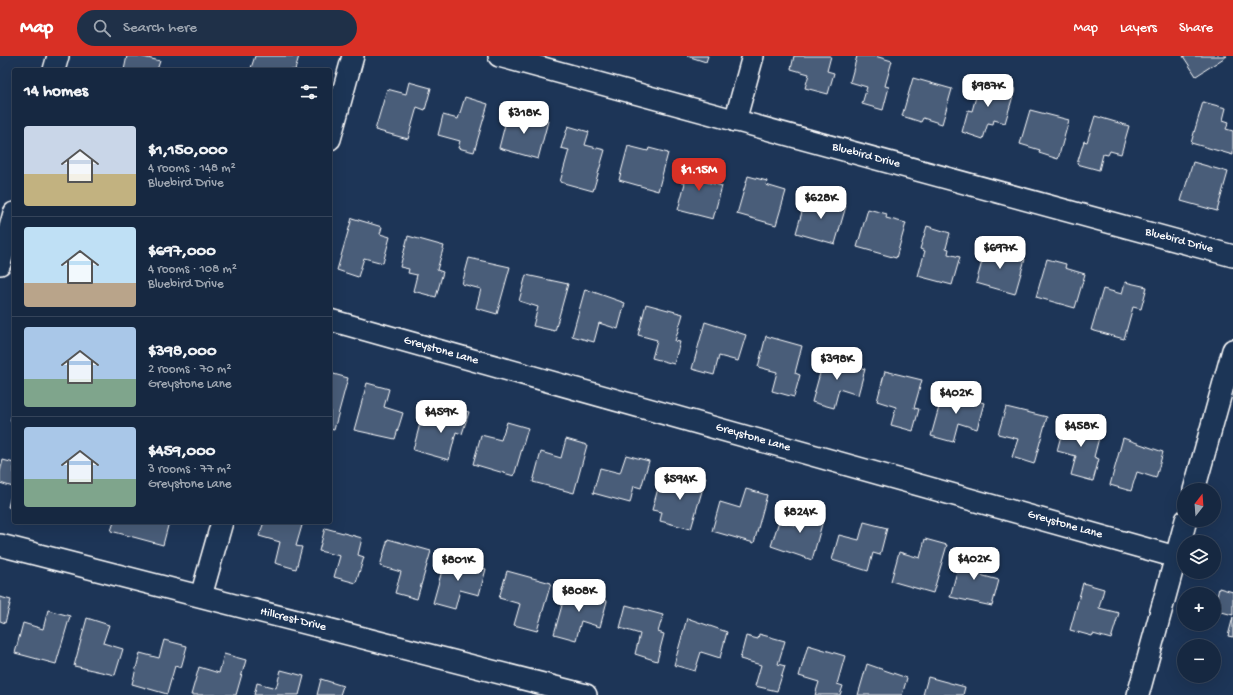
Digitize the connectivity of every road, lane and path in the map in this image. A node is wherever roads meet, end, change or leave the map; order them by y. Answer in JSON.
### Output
{"nodes":[{"id":1,"x":58,"y":56,"type":"edge"},
{"id":2,"x":352,"y":56,"type":"edge"},
{"id":3,"x":499,"y":56,"type":"edge"},
{"id":4,"x":753,"y":56,"type":"edge"},
{"id":5,"x":55,"y":68,"type":"edge"},
{"id":6,"x":735,"y":121,"type":"junction"},
{"id":7,"x":332,"y":131,"type":"edge"},
{"id":8,"x":12,"y":220,"type":"edge"},
{"id":9,"x":1233,"y":256,"type":"edge"},
{"id":10,"x":0,"y":264,"type":"edge"},
{"id":11,"x":332,"y":321,"type":"edge"},
{"id":12,"x":1233,"y":350,"type":"edge"},
{"id":13,"x":1196,"y":483,"type":"edge"},
{"id":14,"x":221,"y":524,"type":"edge"},
{"id":15,"x":1184,"y":527,"type":"edge"},
{"id":16,"x":0,"y":545,"type":"edge"},
{"id":17,"x":1176,"y":557,"type":"junction"},
{"id":18,"x":201,"y":596,"type":"junction"},
{"id":19,"x":586,"y":695,"type":"edge"},
{"id":20,"x":1138,"y":695,"type":"edge"}],
"edges":[{"from":1,"to":5,"type":"street"},
{"from":2,"to":7,"type":"street"},
{"from":3,"to":6,"type":"street","name":"Bluebird Drive"},
{"from":4,"to":6,"type":"street"},
{"from":6,"to":9,"type":"street","name":"Bluebird Drive"},
{"from":8,"to":10,"type":"street"},
{"from":11,"to":17,"type":"street","name":"Greystone Lane"},
{"from":12,"to":13,"type":"street"},
{"from":14,"to":18,"type":"street"},
{"from":15,"to":17,"type":"street"},
{"from":16,"to":18,"type":"street","name":"Hillcrest Drive"},
{"from":17,"to":20,"type":"street"},
{"from":18,"to":19,"type":"street","name":"Hillcrest Drive"}]}
